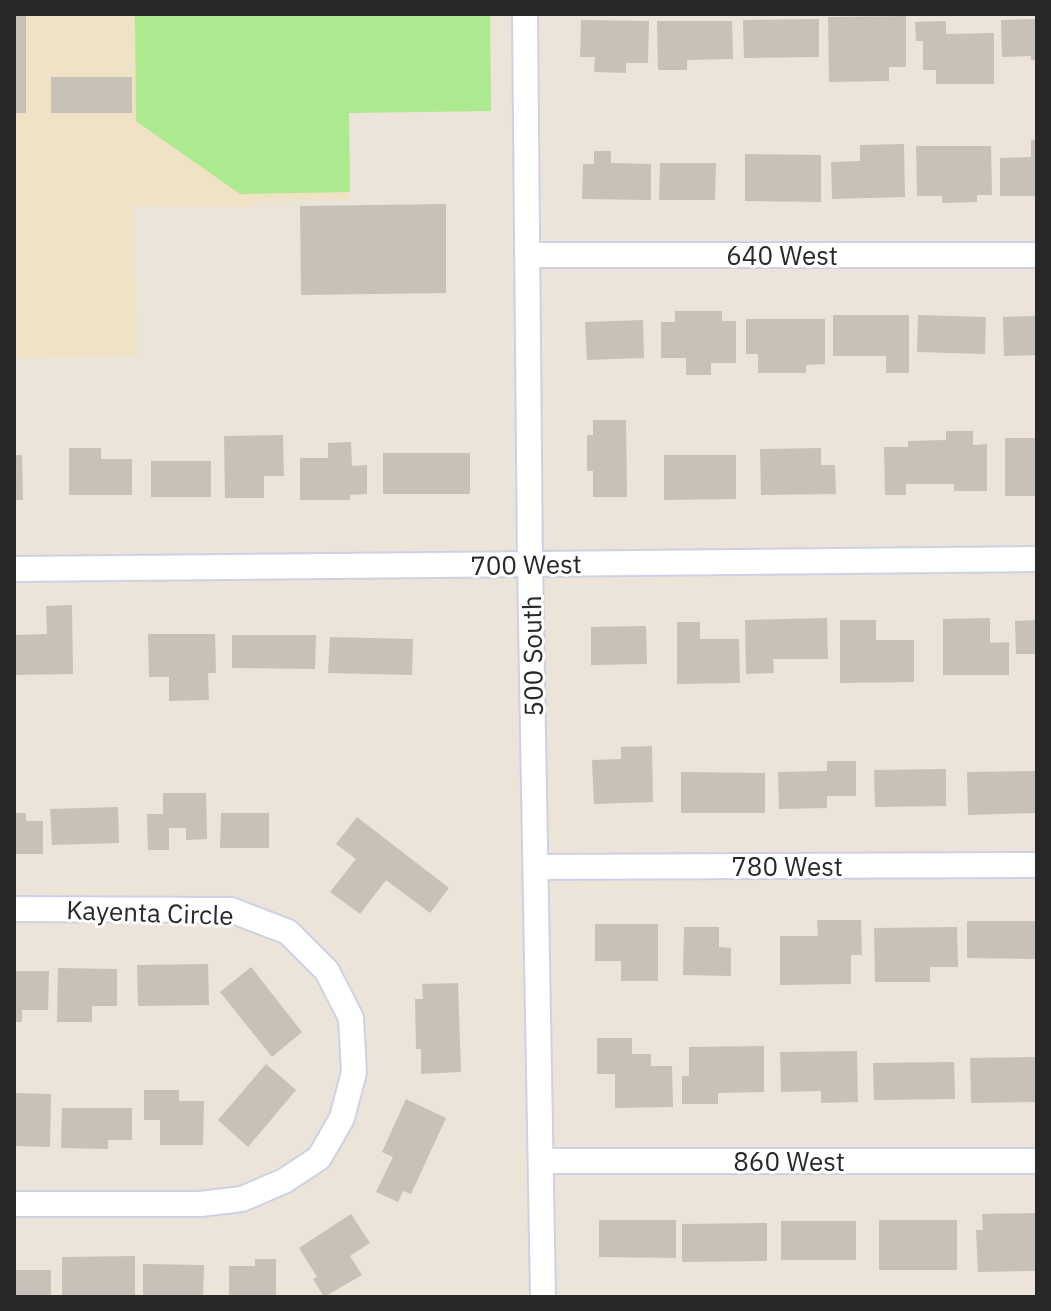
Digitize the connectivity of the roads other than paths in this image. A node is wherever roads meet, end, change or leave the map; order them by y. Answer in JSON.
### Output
{"nodes":[{"id":1,"x":525,"y":14,"type":"edge"},
{"id":2,"x":527,"y":255,"type":"junction"},
{"id":3,"x":1037,"y":255,"type":"edge"},
{"id":4,"x":1037,"y":559,"type":"edge"},
{"id":5,"x":530,"y":564,"type":"junction"},
{"id":6,"x":14,"y":569,"type":"edge"},
{"id":7,"x":1037,"y":865,"type":"edge"},
{"id":8,"x":536,"y":867,"type":"junction"},
{"id":9,"x":14,"y":909,"type":"edge"},
{"id":10,"x":541,"y":1161,"type":"junction"},
{"id":11,"x":1037,"y":1161,"type":"edge"},
{"id":12,"x":14,"y":1204,"type":"edge"},
{"id":13,"x":543,"y":1297,"type":"edge"}],
"edges":[{"from":1,"to":2,"type":"street","name":"500 South"},
{"from":2,"to":3,"type":"street","name":"640 West"},
{"from":2,"to":5,"type":"street","name":"500 South"},
{"from":4,"to":5,"type":"street","name":"700 West"},
{"from":5,"to":6,"type":"street","name":"700 West"},
{"from":5,"to":8,"type":"street","name":"500 South"},
{"from":7,"to":8,"type":"street","name":"780 West"},
{"from":8,"to":10,"type":"street","name":"500 South"},
{"from":9,"to":12,"type":"street","name":"Kayenta Circle"},
{"from":10,"to":11,"type":"street","name":"860 West"},
{"from":10,"to":13,"type":"street","name":"500 South"}]}
